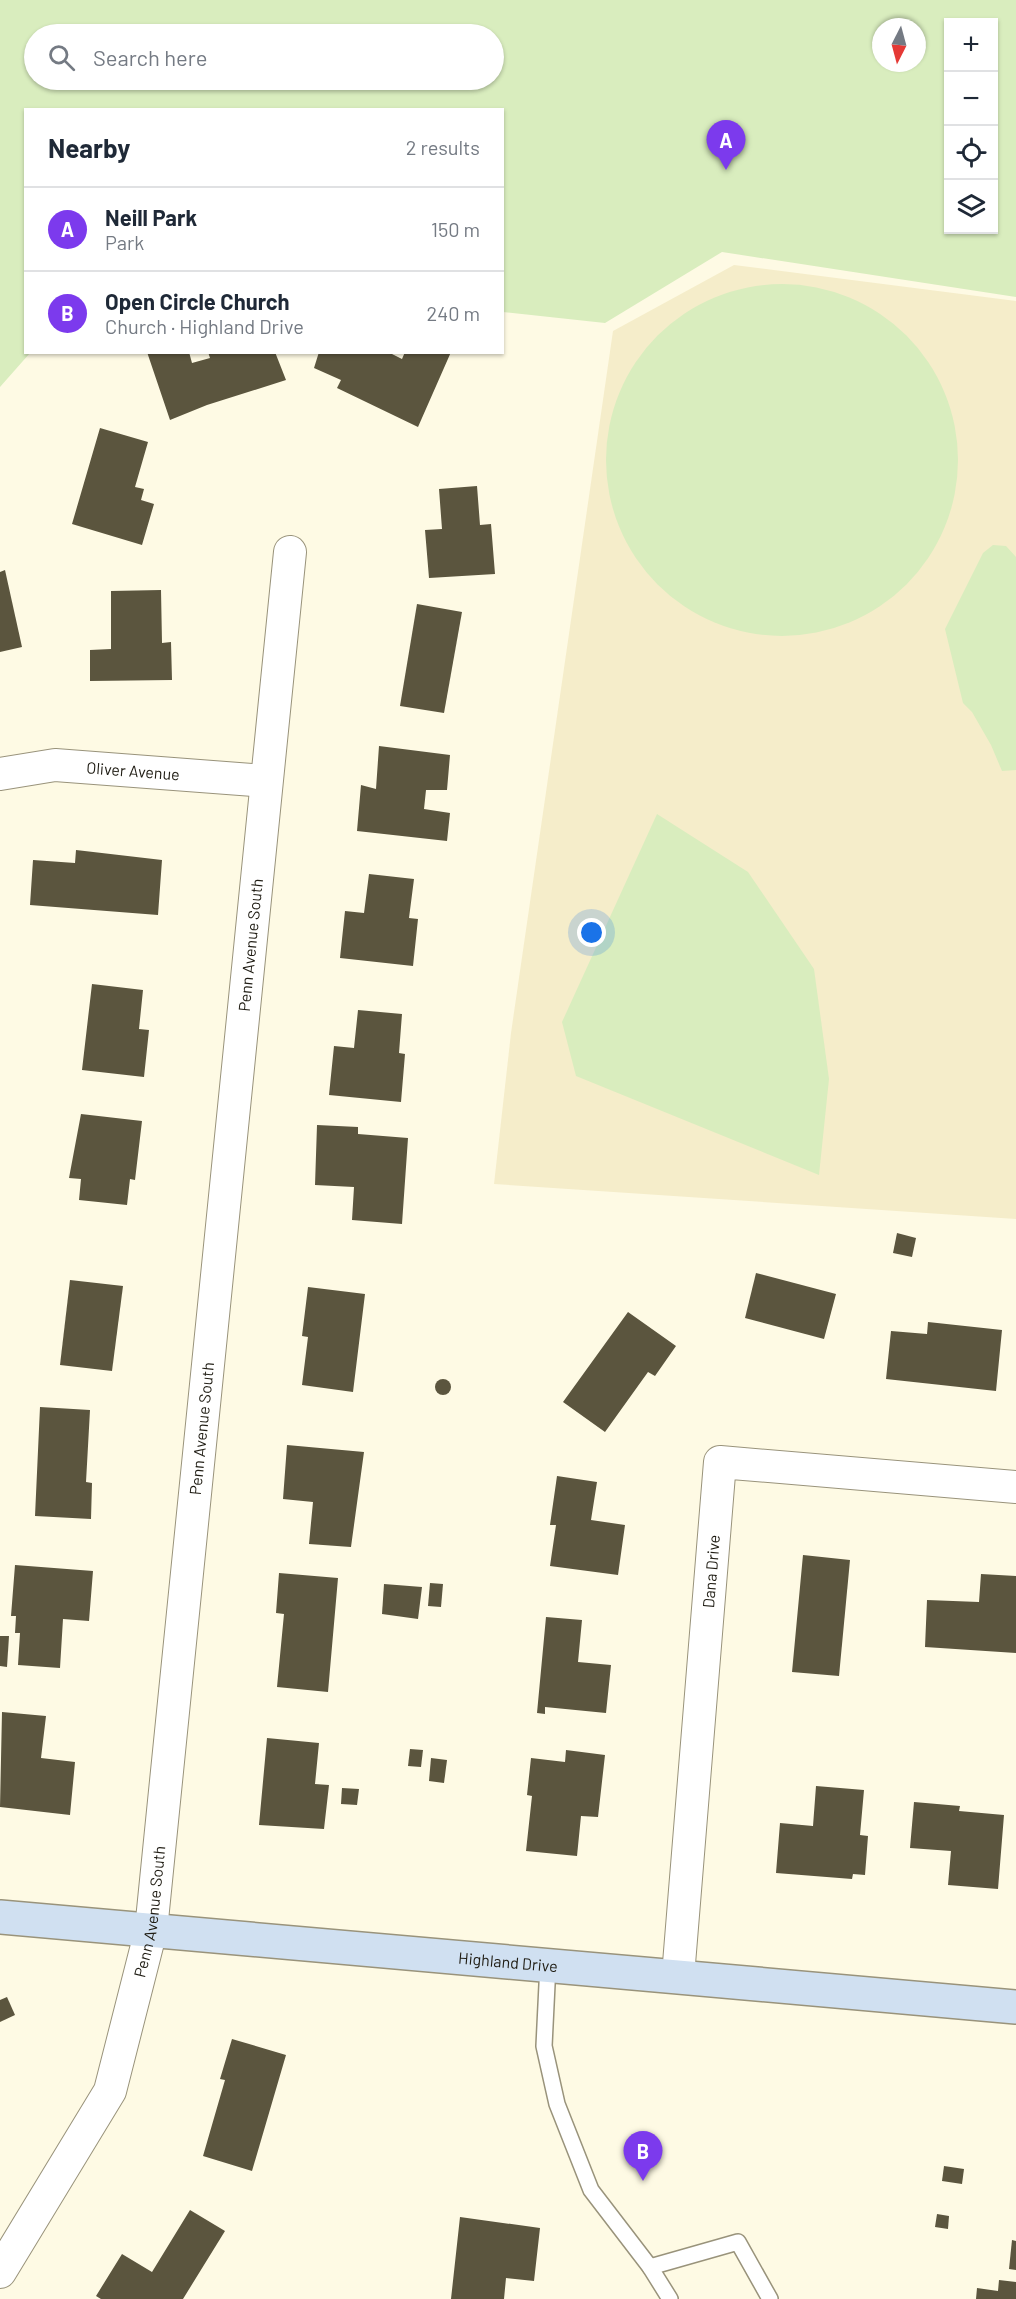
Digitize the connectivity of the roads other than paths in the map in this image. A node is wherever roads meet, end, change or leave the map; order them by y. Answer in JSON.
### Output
{"nodes":[{"id":1,"x":290,"y":552,"type":"dead end"},
{"id":2,"x":0,"y":774,"type":"edge"},
{"id":3,"x":265,"y":781,"type":"junction"},
{"id":4,"x":1016,"y":1487,"type":"edge"},
{"id":5,"x":0,"y":1917,"type":"edge"},
{"id":6,"x":151,"y":1930,"type":"junction"},
{"id":7,"x":548,"y":1964,"type":"junction"},
{"id":8,"x":678,"y":1976,"type":"junction"},
{"id":9,"x":1016,"y":2007,"type":"edge"},
{"id":10,"x":650,"y":2267,"type":"junction"},
{"id":11,"x":0,"y":2272,"type":"edge"},
{"id":12,"x":670,"y":2299,"type":"edge"},
{"id":13,"x":770,"y":2299,"type":"edge"}],
"edges":[{"from":1,"to":3,"type":"street","name":"Penn Avenue South"},
{"from":2,"to":3,"type":"street","name":"Oliver Avenue"},
{"from":3,"to":6,"type":"street","name":"Penn Avenue South"},
{"from":4,"to":8,"type":"street","name":"Dana Drive"},
{"from":5,"to":6,"type":"street","name":"Highland Drive"},
{"from":6,"to":7,"type":"street","name":"Highland Drive"},
{"from":6,"to":11,"type":"street","name":"Penn Avenue South"},
{"from":7,"to":8,"type":"street","name":"Highland Drive"},
{"from":7,"to":10,"type":"lane"},
{"from":8,"to":9,"type":"street","name":"Highland Drive"},
{"from":10,"to":12,"type":"lane"},
{"from":10,"to":13,"type":"lane"}]}
